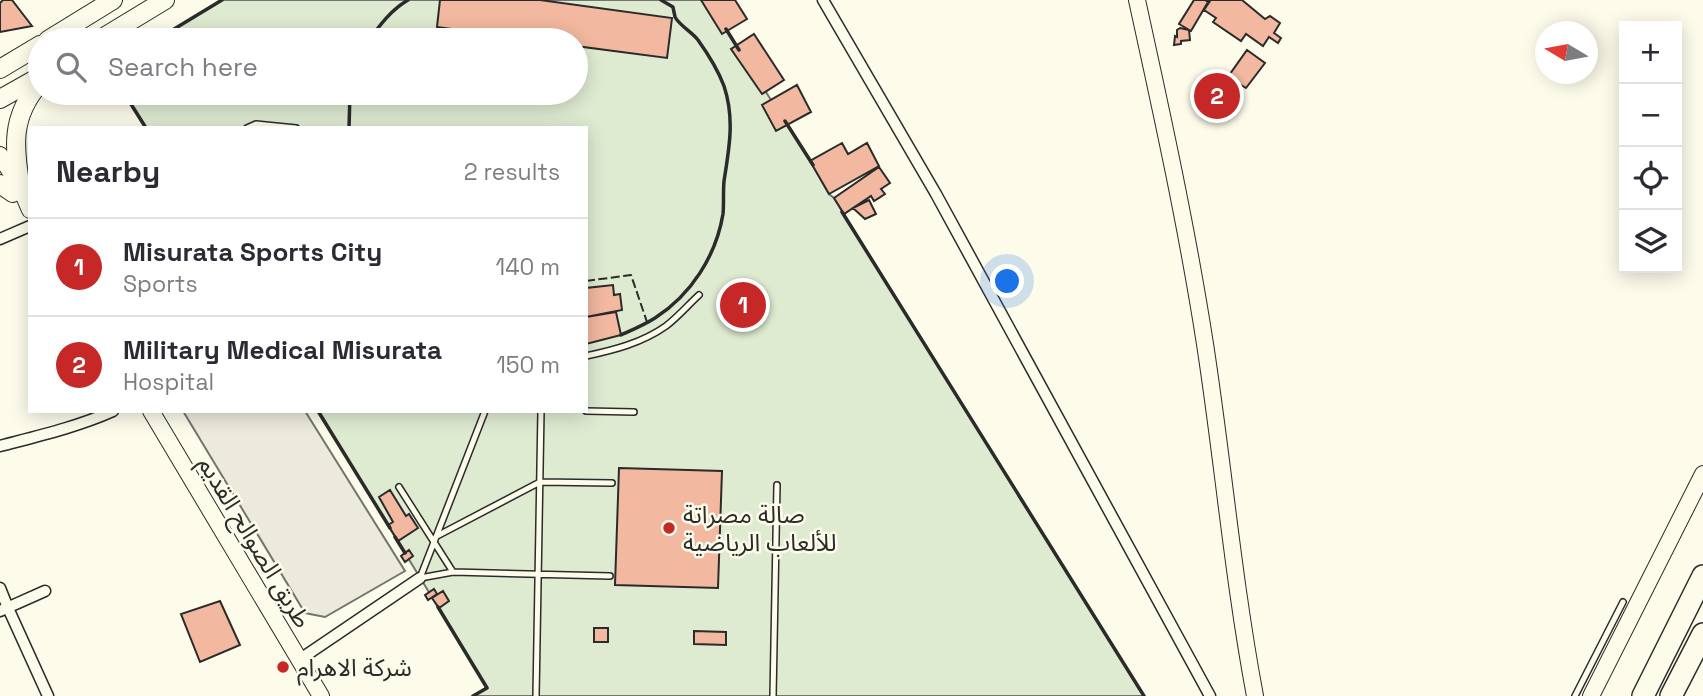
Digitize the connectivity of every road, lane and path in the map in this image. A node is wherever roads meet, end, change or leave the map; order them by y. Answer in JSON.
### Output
{"nodes":[{"id":1,"x":113,"y":0,"type":"edge"},
{"id":2,"x":165,"y":0,"type":"edge"},
{"id":3,"x":823,"y":0,"type":"edge"},
{"id":4,"x":1137,"y":0,"type":"edge"},
{"id":5,"x":68,"y":28,"type":"edge"},
{"id":6,"x":119,"y":28,"type":"edge"},
{"id":7,"x":28,"y":51,"type":"edge"},
{"id":8,"x":28,"y":53,"type":"edge"},
{"id":9,"x":0,"y":57,"type":"edge"},
{"id":10,"x":0,"y":69,"type":"edge"},
{"id":11,"x":28,"y":83,"type":"edge"},
{"id":12,"x":0,"y":100,"type":"edge"},
{"id":13,"x":28,"y":100,"type":"edge"},
{"id":14,"x":252,"y":126,"type":"edge"},
{"id":15,"x":276,"y":126,"type":"edge"},
{"id":16,"x":0,"y":155,"type":"edge"},
{"id":17,"x":0,"y":176,"type":"edge"},
{"id":18,"x":18,"y":197,"type":"edge"},
{"id":19,"x":28,"y":227,"type":"edge"},
{"id":20,"x":0,"y":239,"type":"edge"},
{"id":21,"x":699,"y":295,"type":"dead end"},
{"id":22,"x":588,"y":356,"type":"edge"},
{"id":23,"x":588,"y":411,"type":"edge"},
{"id":24,"x":634,"y":412,"type":"dead end"},
{"id":25,"x":109,"y":413,"type":"edge"},
{"id":26,"x":152,"y":413,"type":"edge"},
{"id":27,"x":484,"y":413,"type":"edge"},
{"id":28,"x":541,"y":413,"type":"edge"},
{"id":29,"x":0,"y":446,"type":"edge"},
{"id":30,"x":1703,"y":474,"type":"edge"},
{"id":31,"x":540,"y":482,"type":"junction"},
{"id":32,"x":612,"y":483,"type":"dead end"},
{"id":33,"x":776,"y":485,"type":"dead end"},
{"id":34,"x":399,"y":487,"type":"dead end"},
{"id":35,"x":435,"y":539,"type":"junction"},
{"id":36,"x":453,"y":572,"type":"junction"},
{"id":37,"x":538,"y":574,"type":"junction"},
{"id":38,"x":611,"y":576,"type":"dead end"},
{"id":39,"x":1703,"y":576,"type":"edge"},
{"id":40,"x":420,"y":578,"type":"junction"},
{"id":41,"x":0,"y":588,"type":"edge"},
{"id":42,"x":45,"y":591,"type":"dead end"},
{"id":43,"x":1623,"y":602,"type":"dead end"},
{"id":44,"x":4,"y":610,"type":"edge"},
{"id":45,"x":1703,"y":634,"type":"edge"},
{"id":46,"x":299,"y":660,"type":"junction"},
{"id":47,"x":48,"y":696,"type":"edge"},
{"id":48,"x":321,"y":696,"type":"edge"},
{"id":49,"x":536,"y":696,"type":"edge"},
{"id":50,"x":773,"y":696,"type":"edge"},
{"id":51,"x":1209,"y":696,"type":"edge"},
{"id":52,"x":1255,"y":696,"type":"edge"},
{"id":53,"x":1575,"y":696,"type":"edge"},
{"id":54,"x":1591,"y":696,"type":"edge"},
{"id":55,"x":1643,"y":696,"type":"edge"},
{"id":56,"x":1671,"y":696,"type":"edge"}],
"edges":[{"from":1,"to":5,"type":"main road"},
{"from":2,"to":6,"type":"main road"},
{"from":3,"to":51,"type":"street"},
{"from":4,"to":52,"type":"street"},
{"from":7,"to":9,"type":"main road"},
{"from":8,"to":10,"type":"main road"},
{"from":11,"to":12,"type":"main road"},
{"from":13,"to":18,"type":"main road"},
{"from":14,"to":15,"type":"lane"},
{"from":16,"to":18,"type":"street"},
{"from":17,"to":18,"type":"street"},
{"from":19,"to":20,"type":"street"},
{"from":21,"to":22,"type":"lane"},
{"from":23,"to":24,"type":"lane"},
{"from":25,"to":29,"type":"street"},
{"from":26,"to":46,"type":"street","name":"طريق الصوالح القديم"},
{"from":27,"to":35,"type":"lane"},
{"from":28,"to":31,"type":"lane"},
{"from":30,"to":54,"type":"street"},
{"from":31,"to":32,"type":"lane"},
{"from":31,"to":35,"type":"lane"},
{"from":31,"to":37,"type":"lane"},
{"from":33,"to":50,"type":"lane"},
{"from":34,"to":35,"type":"lane"},
{"from":35,"to":36,"type":"lane"},
{"from":35,"to":40,"type":"lane"},
{"from":36,"to":37,"type":"lane"},
{"from":36,"to":40,"type":"lane"},
{"from":37,"to":38,"type":"lane"},
{"from":37,"to":49,"type":"lane"},
{"from":39,"to":55,"type":"highway"},
{"from":40,"to":46,"type":"street"},
{"from":41,"to":44,"type":"street"},
{"from":42,"to":44,"type":"street"},
{"from":43,"to":53,"type":"lane"},
{"from":44,"to":47,"type":"street"},
{"from":45,"to":56,"type":"highway"},
{"from":46,"to":48,"type":"street","name":"طريق الصوالح القديم"}]}
